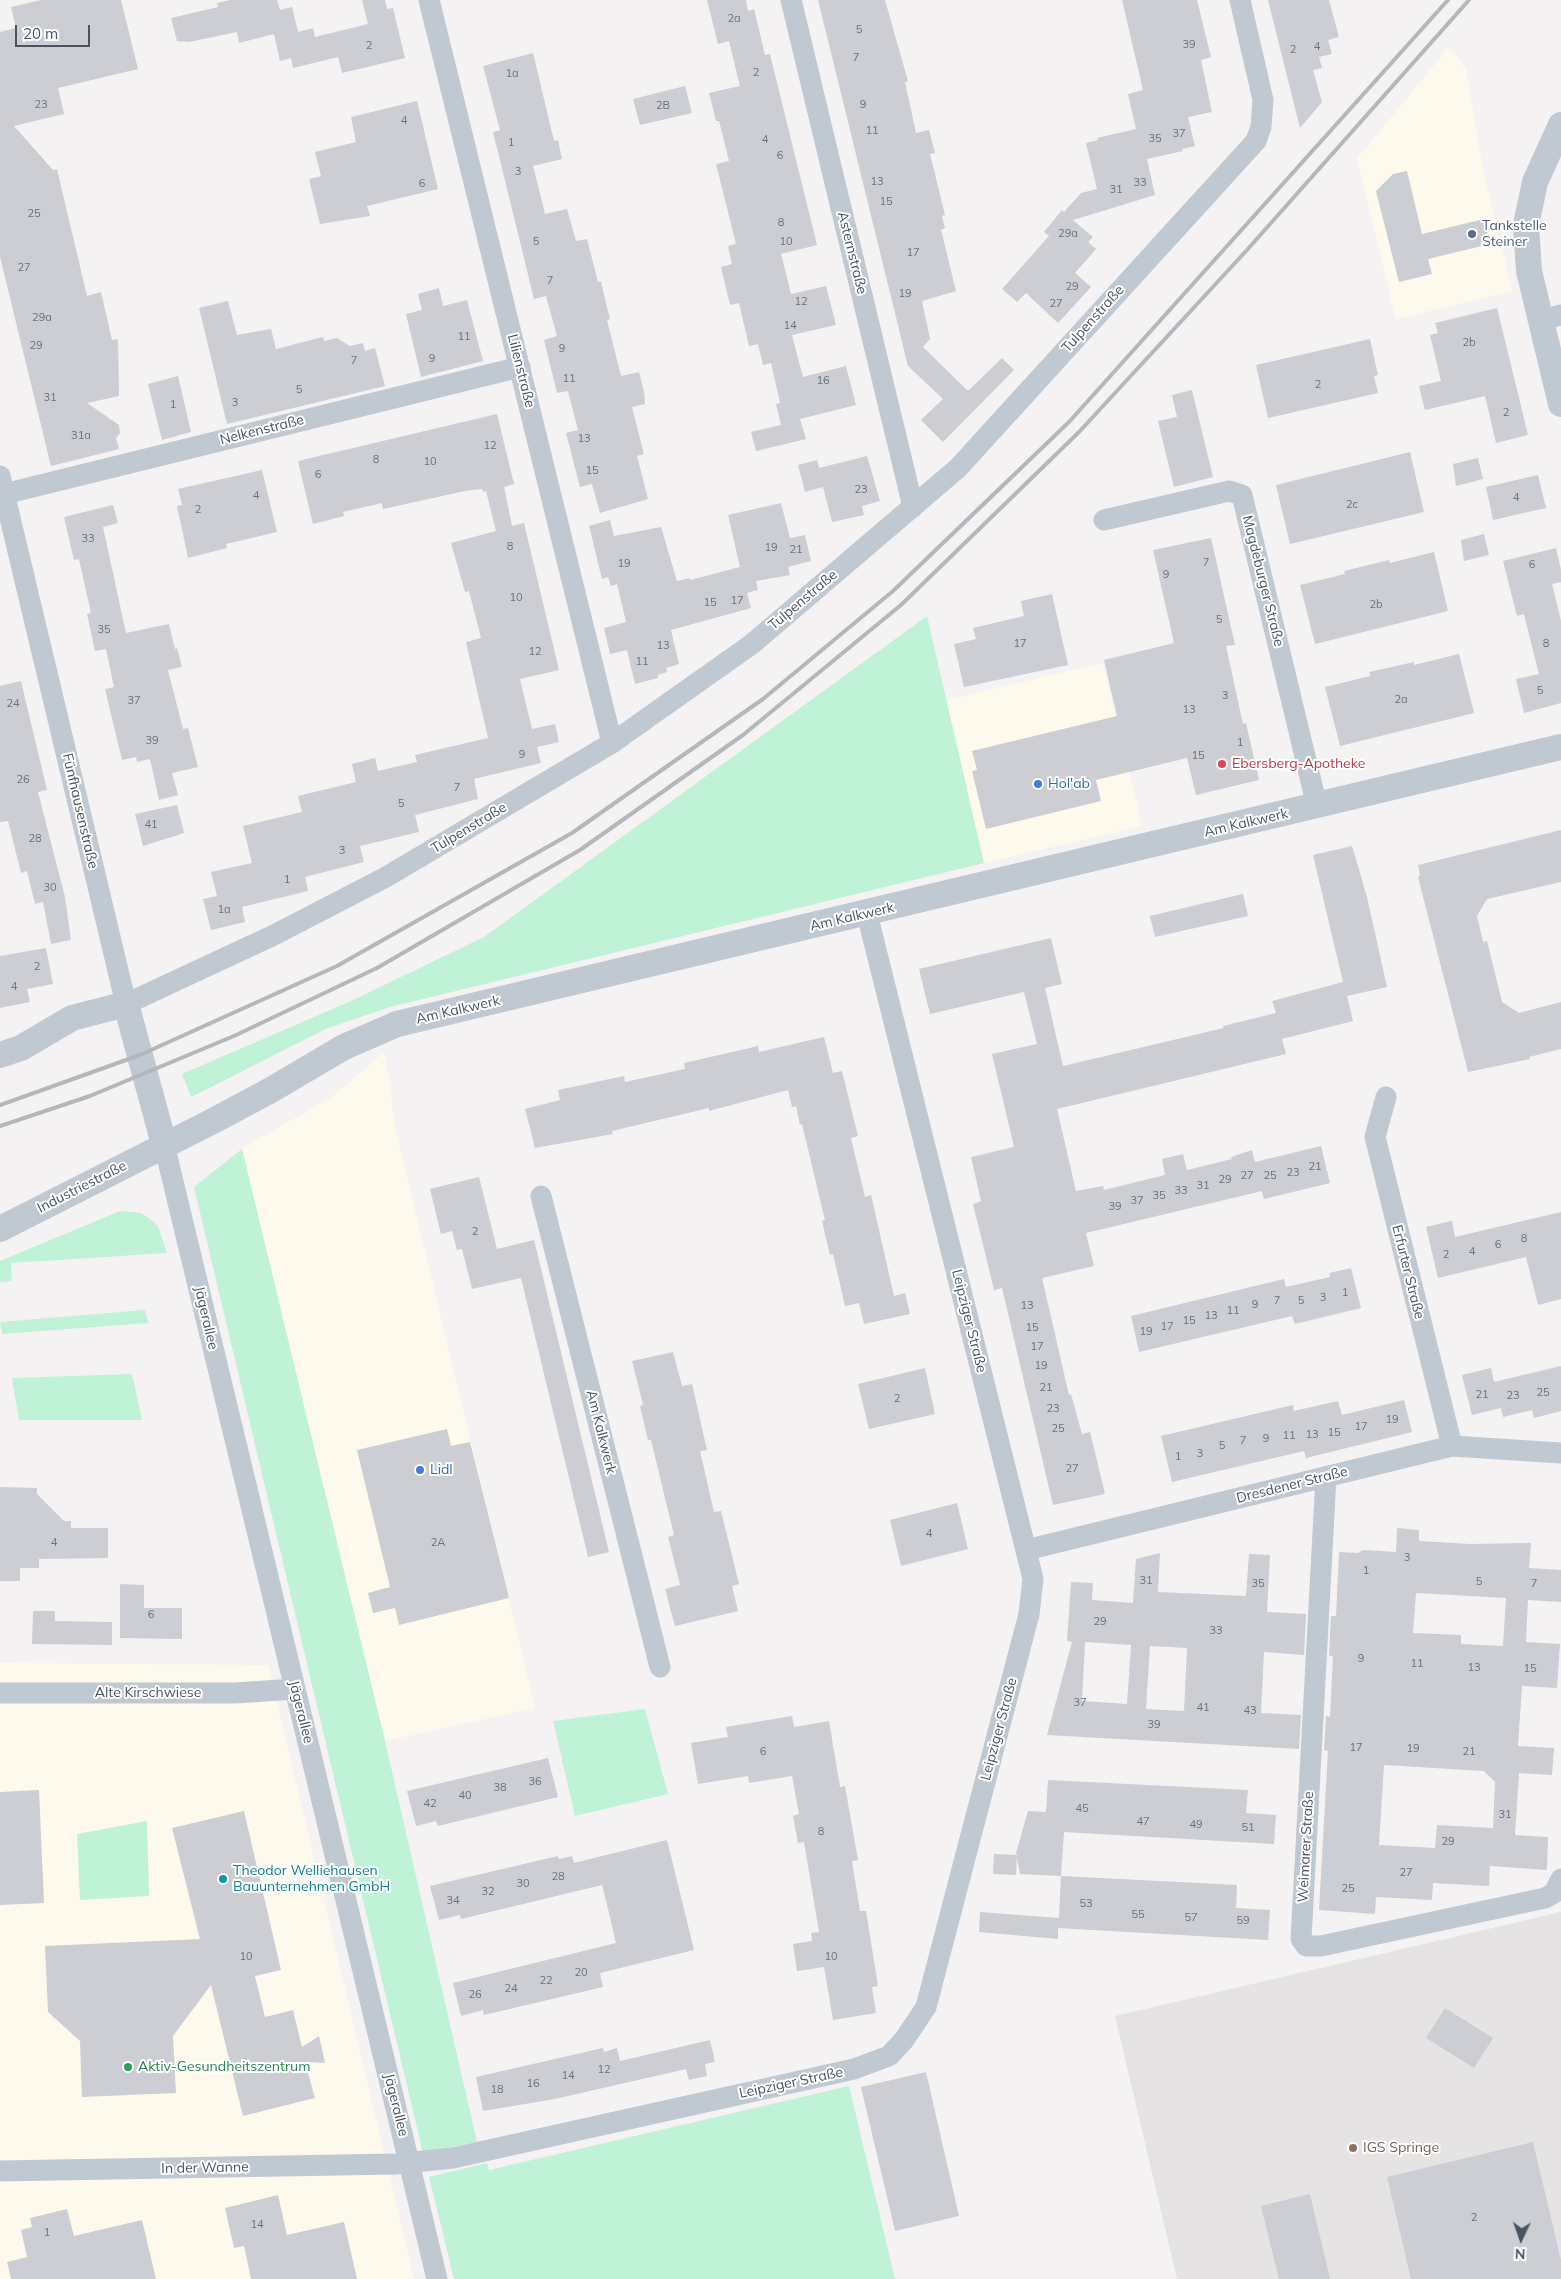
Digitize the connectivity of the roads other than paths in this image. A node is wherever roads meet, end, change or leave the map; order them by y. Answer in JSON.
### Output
{"nodes":[{"id":1,"x":429,"y":0,"type":"edge"},
{"id":2,"x":791,"y":0,"type":"edge"},
{"id":3,"x":1240,"y":0,"type":"edge"},
{"id":4,"x":1561,"y":125,"type":"edge"},
{"id":5,"x":1551,"y":318,"type":"edge"},
{"id":6,"x":520,"y":367,"type":"junction"},
{"id":7,"x":1561,"y":404,"type":"edge"},
{"id":8,"x":2,"y":485,"type":"edge"},
{"id":9,"x":913,"y":507,"type":"junction"},
{"id":10,"x":1104,"y":520,"type":"dead end"},
{"id":11,"x":612,"y":742,"type":"junction"},
{"id":12,"x":1561,"y":747,"type":"edge"},
{"id":13,"x":1317,"y":806,"type":"junction"},
{"id":14,"x":867,"y":914,"type":"junction"},
{"id":15,"x":126,"y":1004,"type":"junction"},
{"id":16,"x":0,"y":1055,"type":"edge"},
{"id":17,"x":1386,"y":1097,"type":"dead end"},
{"id":18,"x":164,"y":1144,"type":"junction"},
{"id":19,"x":541,"y":1196,"type":"dead end"},
{"id":20,"x":0,"y":1229,"type":"edge"},
{"id":21,"x":1452,"y":1446,"type":"junction"},
{"id":22,"x":1561,"y":1453,"type":"edge"},
{"id":23,"x":1326,"y":1477,"type":"junction"},
{"id":24,"x":1026,"y":1550,"type":"junction"},
{"id":25,"x":660,"y":1667,"type":"dead end"},
{"id":26,"x":295,"y":1689,"type":"junction"},
{"id":27,"x":0,"y":1693,"type":"edge"},
{"id":28,"x":1561,"y":1879,"type":"edge"},
{"id":29,"x":410,"y":2164,"type":"junction"},
{"id":30,"x":0,"y":2171,"type":"edge"},
{"id":31,"x":438,"y":2279,"type":"edge"}],
"edges":[{"from":1,"to":6,"type":"street","name":"Lilienstraße"},
{"from":2,"to":9,"type":"street","name":"Asternstraße"},
{"from":3,"to":9,"type":"street","name":"Tulpenstraße"},
{"from":4,"to":5,"type":"street"},
{"from":5,"to":7,"type":"street"},
{"from":6,"to":8,"type":"street","name":"Nelkenstraße"},
{"from":6,"to":11,"type":"street","name":"Lilienstraße"},
{"from":8,"to":15,"type":"street","name":"Fünfhausenstraße"},
{"from":9,"to":11,"type":"street","name":"Tulpenstraße"},
{"from":10,"to":13,"type":"street","name":"Magdeburger Straße"},
{"from":11,"to":15,"type":"street","name":"Tulpenstraße"},
{"from":12,"to":13,"type":"street","name":"Am Kalkwerk"},
{"from":13,"to":14,"type":"street","name":"Am Kalkwerk"},
{"from":14,"to":18,"type":"street","name":"Am Kalkwerk"},
{"from":14,"to":24,"type":"street","name":"Leipziger Straße"},
{"from":15,"to":16,"type":"street"},
{"from":15,"to":18,"type":"street","name":"Fünfhausenstraße"},
{"from":17,"to":21,"type":"street","name":"Erfurter Straße"},
{"from":18,"to":20,"type":"street","name":"Industriestraße"},
{"from":18,"to":26,"type":"street","name":"Jägerallee"},
{"from":19,"to":25,"type":"street","name":"Am Kalkwerk"},
{"from":21,"to":22,"type":"street","name":"Dresdener Straße"},
{"from":21,"to":23,"type":"street","name":"Dresdener Straße"},
{"from":23,"to":24,"type":"street","name":"Dresdener Straße"},
{"from":23,"to":28,"type":"street","name":"Weimarer Straße"},
{"from":24,"to":29,"type":"street","name":"Leipziger Straße"},
{"from":26,"to":27,"type":"street","name":"Alte Kirschwiese"},
{"from":26,"to":29,"type":"street","name":"Jägerallee"},
{"from":29,"to":30,"type":"street","name":"In der Wanne"},
{"from":29,"to":31,"type":"street","name":"Jägerallee"}]}
